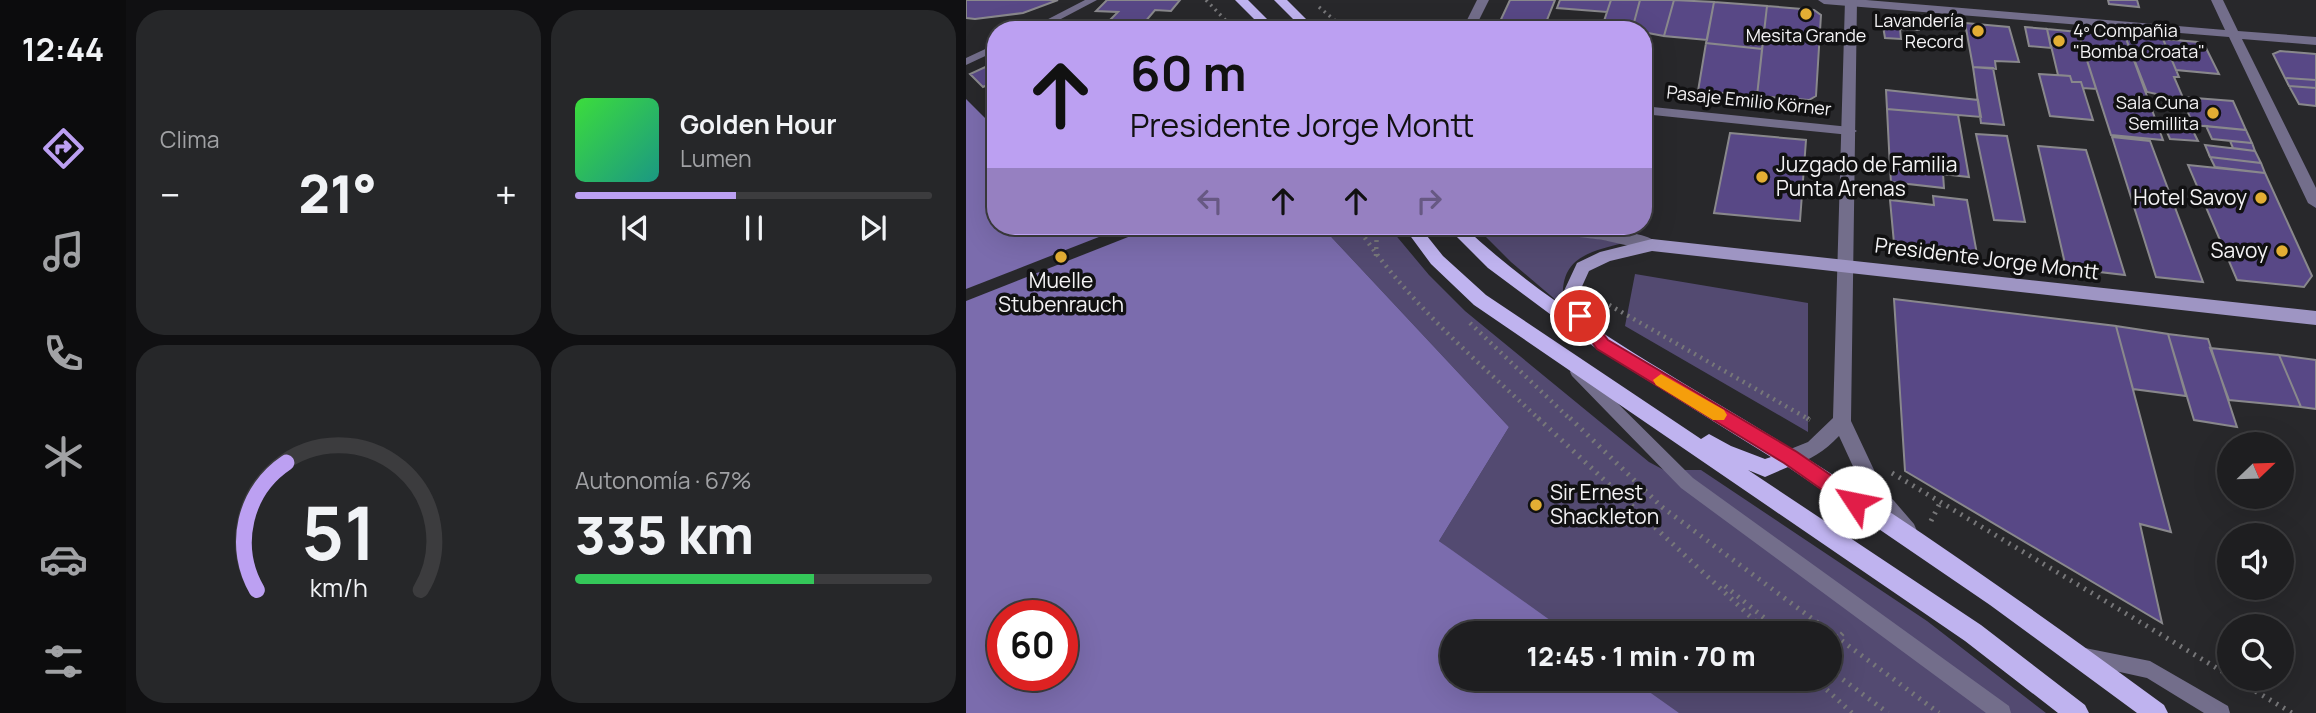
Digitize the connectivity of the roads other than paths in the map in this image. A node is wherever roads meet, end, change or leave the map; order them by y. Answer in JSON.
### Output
{"nodes":[{"id":1,"x":1093,"y":0,"type":"edge"},
{"id":2,"x":1241,"y":0,"type":"edge"},
{"id":3,"x":1280,"y":0,"type":"edge"},
{"id":4,"x":1483,"y":0,"type":"edge"},
{"id":5,"x":1824,"y":0,"type":"edge"},
{"id":6,"x":2217,"y":0,"type":"edge"},
{"id":7,"x":1851,"y":1,"type":"edge"},
{"id":8,"x":1266,"y":9,"type":"dead end"},
{"id":9,"x":1050,"y":21,"type":"edge"},
{"id":10,"x":1264,"y":21,"type":"edge"},
{"id":11,"x":1269,"y":21,"type":"edge"},
{"id":12,"x":1302,"y":21,"type":"edge"},
{"id":13,"x":1472,"y":21,"type":"edge"},
{"id":14,"x":2234,"y":34,"type":"junction"},
{"id":15,"x":2316,"y":41,"type":"edge"},
{"id":16,"x":987,"y":52,"type":"edge"},
{"id":17,"x":966,"y":62,"type":"edge"},
{"id":18,"x":1652,"y":111,"type":"edge"},
{"id":19,"x":1850,"y":131,"type":"junction"},
{"id":20,"x":2316,"y":203,"type":"edge"},
{"id":21,"x":1418,"y":235,"type":"edge"},
{"id":22,"x":1463,"y":235,"type":"edge"},
{"id":23,"x":1607,"y":235,"type":"edge"},
{"id":24,"x":1652,"y":245,"type":"junction"},
{"id":25,"x":1848,"y":265,"type":"junction"},
{"id":26,"x":2316,"y":318,"type":"edge"},
{"id":27,"x":1539,"y":339,"type":"junction"},
{"id":28,"x":1603,"y":344,"type":"junction"},
{"id":29,"x":1564,"y":358,"type":"junction"},
{"id":30,"x":1836,"y":427,"type":"junction"},
{"id":31,"x":1790,"y":458,"type":"junction"},
{"id":32,"x":1919,"y":546,"type":"junction"},
{"id":33,"x":2082,"y":657,"type":"junction"},
{"id":34,"x":2002,"y":713,"type":"edge"},
{"id":35,"x":2077,"y":713,"type":"edge"},
{"id":36,"x":2155,"y":713,"type":"edge"},
{"id":37,"x":2221,"y":713,"type":"edge"}],
"edges":[{"from":1,"to":9,"type":"lane"},
{"from":2,"to":10,"type":"main road"},
{"from":3,"to":12,"type":"main road"},
{"from":4,"to":13,"type":"street"},
{"from":5,"to":7,"type":"street"},
{"from":6,"to":14,"type":"street"},
{"from":7,"to":14,"type":"street"},
{"from":7,"to":19,"type":"street"},
{"from":8,"to":11,"type":"main road"},
{"from":14,"to":15,"type":"street"},
{"from":14,"to":20,"type":"street"},
{"from":16,"to":17,"type":"lane"},
{"from":18,"to":19,"type":"street","name":"Pasaje Emilio Körner"},
{"from":19,"to":25,"type":"street"},
{"from":21,"to":27,"type":"main road"},
{"from":22,"to":28,"type":"main road"},
{"from":23,"to":24,"type":"street","name":"Presidente Jorge Montt"},
{"from":24,"to":25,"type":"main road","name":"Presidente Jorge Montt"},
{"from":24,"to":28,"type":"main road","name":"Presidente Jorge Montt"},
{"from":25,"to":26,"type":"main road","name":"Presidente Jorge Montt"},
{"from":25,"to":30,"type":"street"},
{"from":27,"to":29,"type":"main road"},
{"from":27,"to":31,"type":"main road"},
{"from":28,"to":31,"type":"main road"},
{"from":29,"to":34,"type":"lane"},
{"from":29,"to":35,"type":"main road"},
{"from":30,"to":31,"type":"street"},
{"from":30,"to":32,"type":"street"},
{"from":31,"to":32,"type":"main road"},
{"from":32,"to":33,"type":"main road"},
{"from":33,"to":36,"type":"main road"},
{"from":33,"to":37,"type":"lane"}]}
